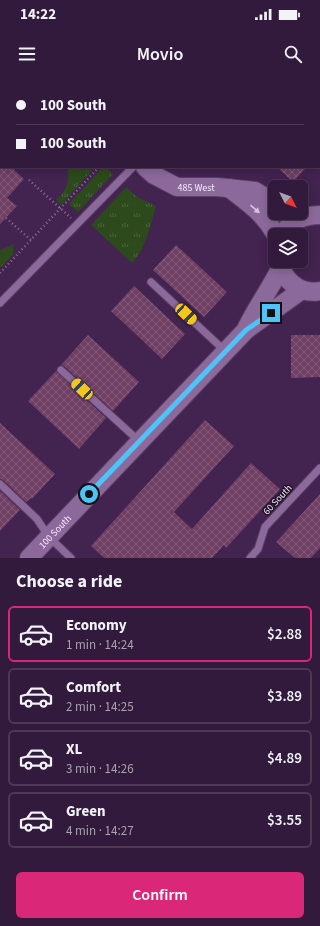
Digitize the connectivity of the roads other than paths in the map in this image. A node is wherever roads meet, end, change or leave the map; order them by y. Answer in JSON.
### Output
{"nodes":[{"id":1,"x":132,"y":168,"type":"edge"},
{"id":2,"x":146,"y":168,"type":"edge"},
{"id":3,"x":229,"y":188,"type":"junction"},
{"id":4,"x":268,"y":198,"type":"edge"},
{"id":5,"x":297,"y":220,"type":"edge"},
{"id":6,"x":272,"y":228,"type":"edge"},
{"id":7,"x":288,"y":228,"type":"edge"},
{"id":8,"x":278,"y":268,"type":"edge"},
{"id":9,"x":281,"y":268,"type":"edge"},
{"id":10,"x":151,"y":282,"type":"dead end"},
{"id":11,"x":302,"y":290,"type":"junction"},
{"id":12,"x":320,"y":291,"type":"edge"},
{"id":13,"x":0,"y":303,"type":"edge"},
{"id":14,"x":246,"y":330,"type":"junction"},
{"id":15,"x":225,"y":351,"type":"junction"},
{"id":16,"x":61,"y":370,"type":"dead end"},
{"id":17,"x":139,"y":441,"type":"junction"},
{"id":18,"x":320,"y":468,"type":"edge"},
{"id":19,"x":0,"y":484,"type":"edge"},
{"id":20,"x":49,"y":537,"type":"junction"},
{"id":21,"x":29,"y":558,"type":"edge"},
{"id":22,"x":72,"y":558,"type":"edge"},
{"id":23,"x":250,"y":558,"type":"edge"}],
"edges":[{"from":1,"to":13,"type":"lane"},
{"from":2,"to":3,"type":"street","name":"485 West"},
{"from":3,"to":4,"type":"street","name":"485 West"},
{"from":3,"to":6,"type":"street","name":"485 West","one_way":true},
{"from":5,"to":7,"type":"street"},
{"from":8,"to":14,"type":"street","name":"100 South"},
{"from":9,"to":11,"type":"street"},
{"from":10,"to":15,"type":"lane"},
{"from":11,"to":12,"type":"street"},
{"from":11,"to":14,"type":"street","name":"100 South"},
{"from":14,"to":15,"type":"street","name":"100 South"},
{"from":15,"to":17,"type":"street","name":"100 South"},
{"from":16,"to":17,"type":"lane"},
{"from":17,"to":20,"type":"street","name":"100 South"},
{"from":18,"to":23,"type":"lane","name":"60 South"},
{"from":19,"to":20,"type":"lane"},
{"from":20,"to":21,"type":"street","name":"100 South"},
{"from":20,"to":22,"type":"lane"}]}
